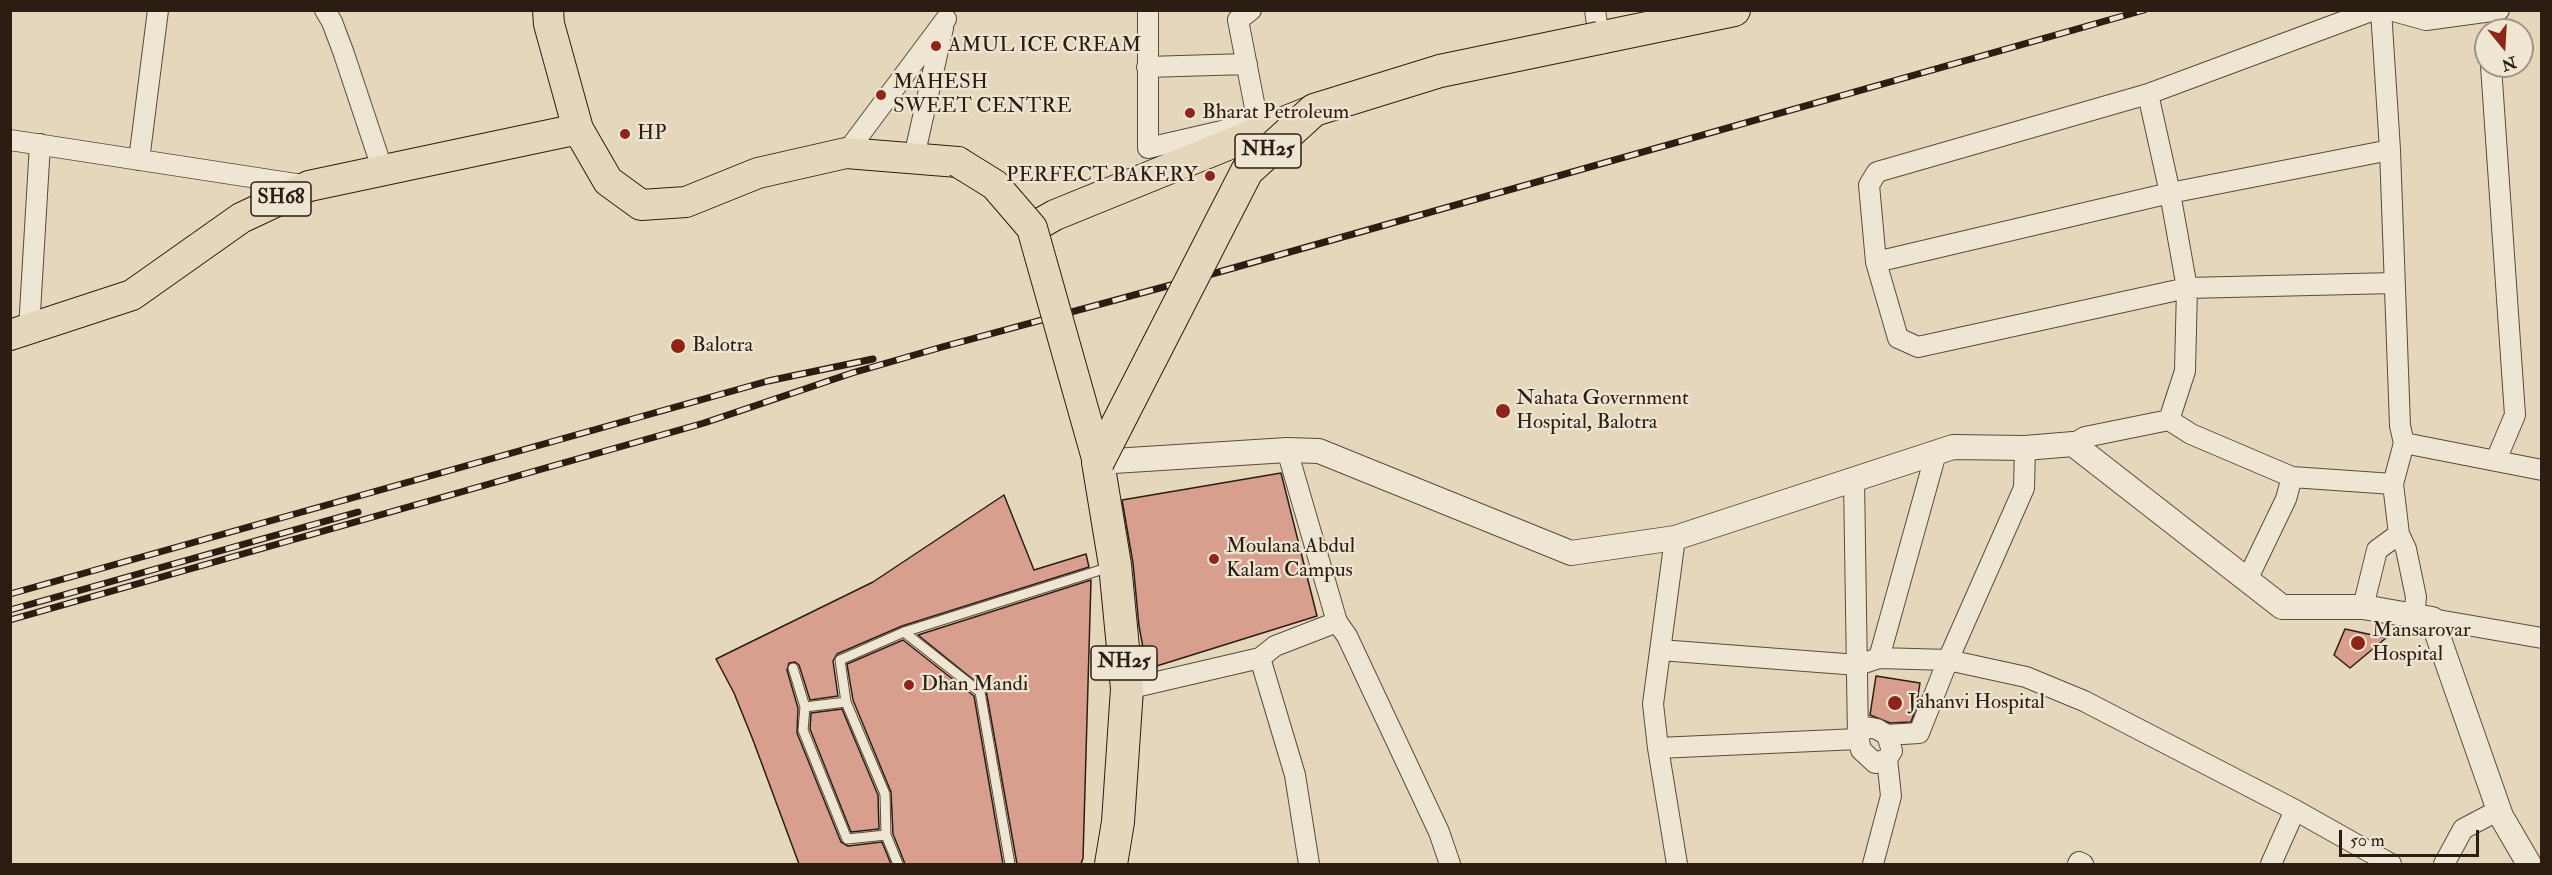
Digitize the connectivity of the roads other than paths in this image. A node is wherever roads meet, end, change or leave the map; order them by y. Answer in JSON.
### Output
{"nodes":[{"id":1,"x":158,"y":10,"type":"edge"},
{"id":2,"x":325,"y":10,"type":"edge"},
{"id":3,"x":548,"y":10,"type":"edge"},
{"id":4,"x":1148,"y":10,"type":"edge"},
{"id":5,"x":1251,"y":10,"type":"edge"},
{"id":6,"x":1734,"y":10,"type":"edge"},
{"id":7,"x":2374,"y":10,"type":"edge"},
{"id":8,"x":2381,"y":10,"type":"edge"},
{"id":9,"x":2390,"y":10,"type":"edge"},
{"id":10,"x":948,"y":15,"type":"edge"},
{"id":11,"x":2491,"y":17,"type":"edge"},
{"id":12,"x":1597,"y":24,"type":"edge"},
{"id":13,"x":1247,"y":64,"type":"junction"},
{"id":14,"x":1147,"y":67,"type":"junction"},
{"id":15,"x":2492,"y":78,"type":"edge"},
{"id":16,"x":2148,"y":94,"type":"junction"},
{"id":17,"x":1314,"y":110,"type":"junction"},
{"id":18,"x":578,"y":129,"type":"junction"},
{"id":19,"x":10,"y":140,"type":"edge"},
{"id":20,"x":40,"y":144,"type":"junction"},
{"id":21,"x":2390,"y":150,"type":"junction"},
{"id":22,"x":846,"y":153,"type":"junction"},
{"id":23,"x":914,"y":157,"type":"junction"},
{"id":24,"x":139,"y":160,"type":"junction"},
{"id":25,"x":383,"y":171,"type":"junction"},
{"id":26,"x":309,"y":186,"type":"junction"},
{"id":27,"x":2170,"y":193,"type":"junction"},
{"id":28,"x":1032,"y":228,"type":"junction"},
{"id":29,"x":1876,"y":262,"type":"junction"},
{"id":30,"x":2394,"y":283,"type":"junction"},
{"id":31,"x":2187,"y":288,"type":"junction"},
{"id":32,"x":20,"y":332,"type":"edge"},
{"id":33,"x":2169,"y":420,"type":"junction"},
{"id":34,"x":2404,"y":443,"type":"junction"},
{"id":35,"x":2073,"y":444,"type":"junction"},
{"id":36,"x":2025,"y":448,"type":"junction"},
{"id":37,"x":1287,"y":450,"type":"junction"},
{"id":38,"x":1936,"y":453,"type":"junction"},
{"id":39,"x":2496,"y":460,"type":"junction"},
{"id":40,"x":1098,"y":462,"type":"junction"},
{"id":41,"x":2541,"y":470,"type":"edge"},
{"id":42,"x":2292,"y":477,"type":"junction"},
{"id":43,"x":1854,"y":479,"type":"junction"},
{"id":44,"x":2393,"y":484,"type":"junction"},
{"id":45,"x":2399,"y":534,"type":"junction"},
{"id":46,"x":1675,"y":538,"type":"junction"},
{"id":47,"x":1115,"y":565,"type":"junction"},
{"id":48,"x":2247,"y":580,"type":"junction"},
{"id":49,"x":2362,"y":607,"type":"junction"},
{"id":50,"x":2423,"y":617,"type":"junction"},
{"id":51,"x":1336,"y":622,"type":"junction"},
{"id":52,"x":904,"y":632,"type":"junction"},
{"id":53,"x":2541,"y":638,"type":"edge"},
{"id":54,"x":1660,"y":650,"type":"junction"},
{"id":55,"x":1260,"y":658,"type":"junction"},
{"id":56,"x":1880,"y":658,"type":"junction"},
{"id":57,"x":1948,"y":660,"type":"junction"},
{"id":58,"x":1857,"y":665,"type":"junction"},
{"id":59,"x":793,"y":668,"type":"dead end"},
{"id":60,"x":1127,"y":689,"type":"junction"},
{"id":61,"x":846,"y":702,"type":"junction"},
{"id":62,"x":805,"y":707,"type":"junction"},
{"id":63,"x":1887,"y":735,"type":"junction"},
{"id":64,"x":1858,"y":739,"type":"junction"},
{"id":65,"x":1658,"y":748,"type":"junction"},
{"id":66,"x":1887,"y":759,"type":"junction"},
{"id":67,"x":2295,"y":810,"type":"junction"},
{"id":68,"x":2499,"y":810,"type":"junction"},
{"id":69,"x":886,"y":835,"type":"junction"},
{"id":70,"x":898,"y":864,"type":"edge"},
{"id":71,"x":1010,"y":864,"type":"edge"},
{"id":72,"x":1111,"y":864,"type":"edge"},
{"id":73,"x":1310,"y":864,"type":"edge"},
{"id":74,"x":1450,"y":864,"type":"edge"},
{"id":75,"x":1677,"y":864,"type":"edge"},
{"id":76,"x":1873,"y":864,"type":"edge"},
{"id":77,"x":2078,"y":864,"type":"edge"},
{"id":78,"x":2083,"y":864,"type":"edge"},
{"id":79,"x":2271,"y":864,"type":"edge"},
{"id":80,"x":2391,"y":864,"type":"edge"},
{"id":81,"x":2444,"y":864,"type":"edge"},
{"id":82,"x":2529,"y":864,"type":"edge"}],
"edges":[{"from":1,"to":24,"type":"street"},
{"from":2,"to":25,"type":"street"},
{"from":3,"to":18,"type":"main road"},
{"from":4,"to":14,"type":"street"},
{"from":5,"to":13,"type":"street"},
{"from":6,"to":12,"type":"highway","number":"NH25"},
{"from":7,"to":16,"type":"street"},
{"from":8,"to":21,"type":"street"},
{"from":9,"to":11,"type":"street"},
{"from":10,"to":22,"type":"street"},
{"from":10,"to":23,"type":"street"},
{"from":12,"to":17,"type":"highway","number":"NH25","bridge":true},
{"from":13,"to":14,"type":"street"},
{"from":13,"to":14,"type":"street"},
{"from":15,"to":39,"type":"street"},
{"from":16,"to":27,"type":"street"},
{"from":16,"to":29,"type":"street"},
{"from":17,"to":28,"type":"main road","bridge":true},
{"from":17,"to":40,"type":"highway","number":"NH25","bridge":true},
{"from":18,"to":22,"type":"main road"},
{"from":18,"to":25,"type":"main road","number":"SH68"},
{"from":19,"to":20,"type":"street"},
{"from":20,"to":24,"type":"street"},
{"from":20,"to":32,"type":"street"},
{"from":21,"to":27,"type":"street"},
{"from":21,"to":30,"type":"street"},
{"from":22,"to":23,"type":"main road"},
{"from":23,"to":28,"type":"main road","bridge":true},
{"from":24,"to":26,"type":"street"},
{"from":25,"to":26,"type":"main road","number":"SH68"},
{"from":26,"to":32,"type":"main road","number":"SH68"},
{"from":27,"to":29,"type":"street"},
{"from":27,"to":31,"type":"street"},
{"from":28,"to":40,"type":"main road","bridge":true},
{"from":29,"to":31,"type":"street"},
{"from":30,"to":31,"type":"street"},
{"from":30,"to":34,"type":"street"},
{"from":31,"to":33,"type":"street"},
{"from":33,"to":35,"type":"street"},
{"from":33,"to":42,"type":"street"},
{"from":34,"to":39,"type":"street"},
{"from":34,"to":44,"type":"street"},
{"from":35,"to":36,"type":"street"},
{"from":35,"to":48,"type":"street"},
{"from":36,"to":38,"type":"street"},
{"from":36,"to":57,"type":"street"},
{"from":37,"to":40,"type":"street"},
{"from":37,"to":46,"type":"street"},
{"from":37,"to":51,"type":"street"},
{"from":38,"to":43,"type":"street"},
{"from":38,"to":56,"type":"street"},
{"from":39,"to":41,"type":"street"},
{"from":40,"to":47,"type":"highway","number":"NH25"},
{"from":42,"to":44,"type":"street"},
{"from":42,"to":48,"type":"street"},
{"from":43,"to":46,"type":"street"},
{"from":43,"to":58,"type":"street"},
{"from":44,"to":45,"type":"street"},
{"from":45,"to":49,"type":"street"},
{"from":45,"to":50,"type":"street"},
{"from":46,"to":54,"type":"street"},
{"from":47,"to":52,"type":"lane"},
{"from":47,"to":60,"type":"highway","number":"NH25"},
{"from":48,"to":49,"type":"street"},
{"from":49,"to":50,"type":"street"},
{"from":50,"to":53,"type":"street"},
{"from":50,"to":68,"type":"street"},
{"from":51,"to":55,"type":"street"},
{"from":51,"to":74,"type":"street"},
{"from":52,"to":61,"type":"lane"},
{"from":52,"to":71,"type":"lane"},
{"from":54,"to":58,"type":"street"},
{"from":54,"to":65,"type":"street"},
{"from":55,"to":60,"type":"street"},
{"from":55,"to":73,"type":"street"},
{"from":56,"to":57,"type":"street"},
{"from":56,"to":58,"type":"street"},
{"from":57,"to":63,"type":"street"},
{"from":57,"to":67,"type":"street"},
{"from":58,"to":64,"type":"street"},
{"from":59,"to":62,"type":"lane"},
{"from":60,"to":72,"type":"highway","number":"NH25"},
{"from":61,"to":62,"type":"lane"},
{"from":61,"to":69,"type":"lane"},
{"from":62,"to":69,"type":"lane"},
{"from":63,"to":64,"type":"street"},
{"from":63,"to":66,"type":"street"},
{"from":64,"to":65,"type":"street"},
{"from":64,"to":66,"type":"street"},
{"from":65,"to":75,"type":"street"},
{"from":66,"to":76,"type":"street"},
{"from":67,"to":79,"type":"street"},
{"from":67,"to":80,"type":"street"},
{"from":68,"to":81,"type":"street"},
{"from":68,"to":82,"type":"street"},
{"from":69,"to":70,"type":"lane"},
{"from":77,"to":78,"type":"street"}]}
